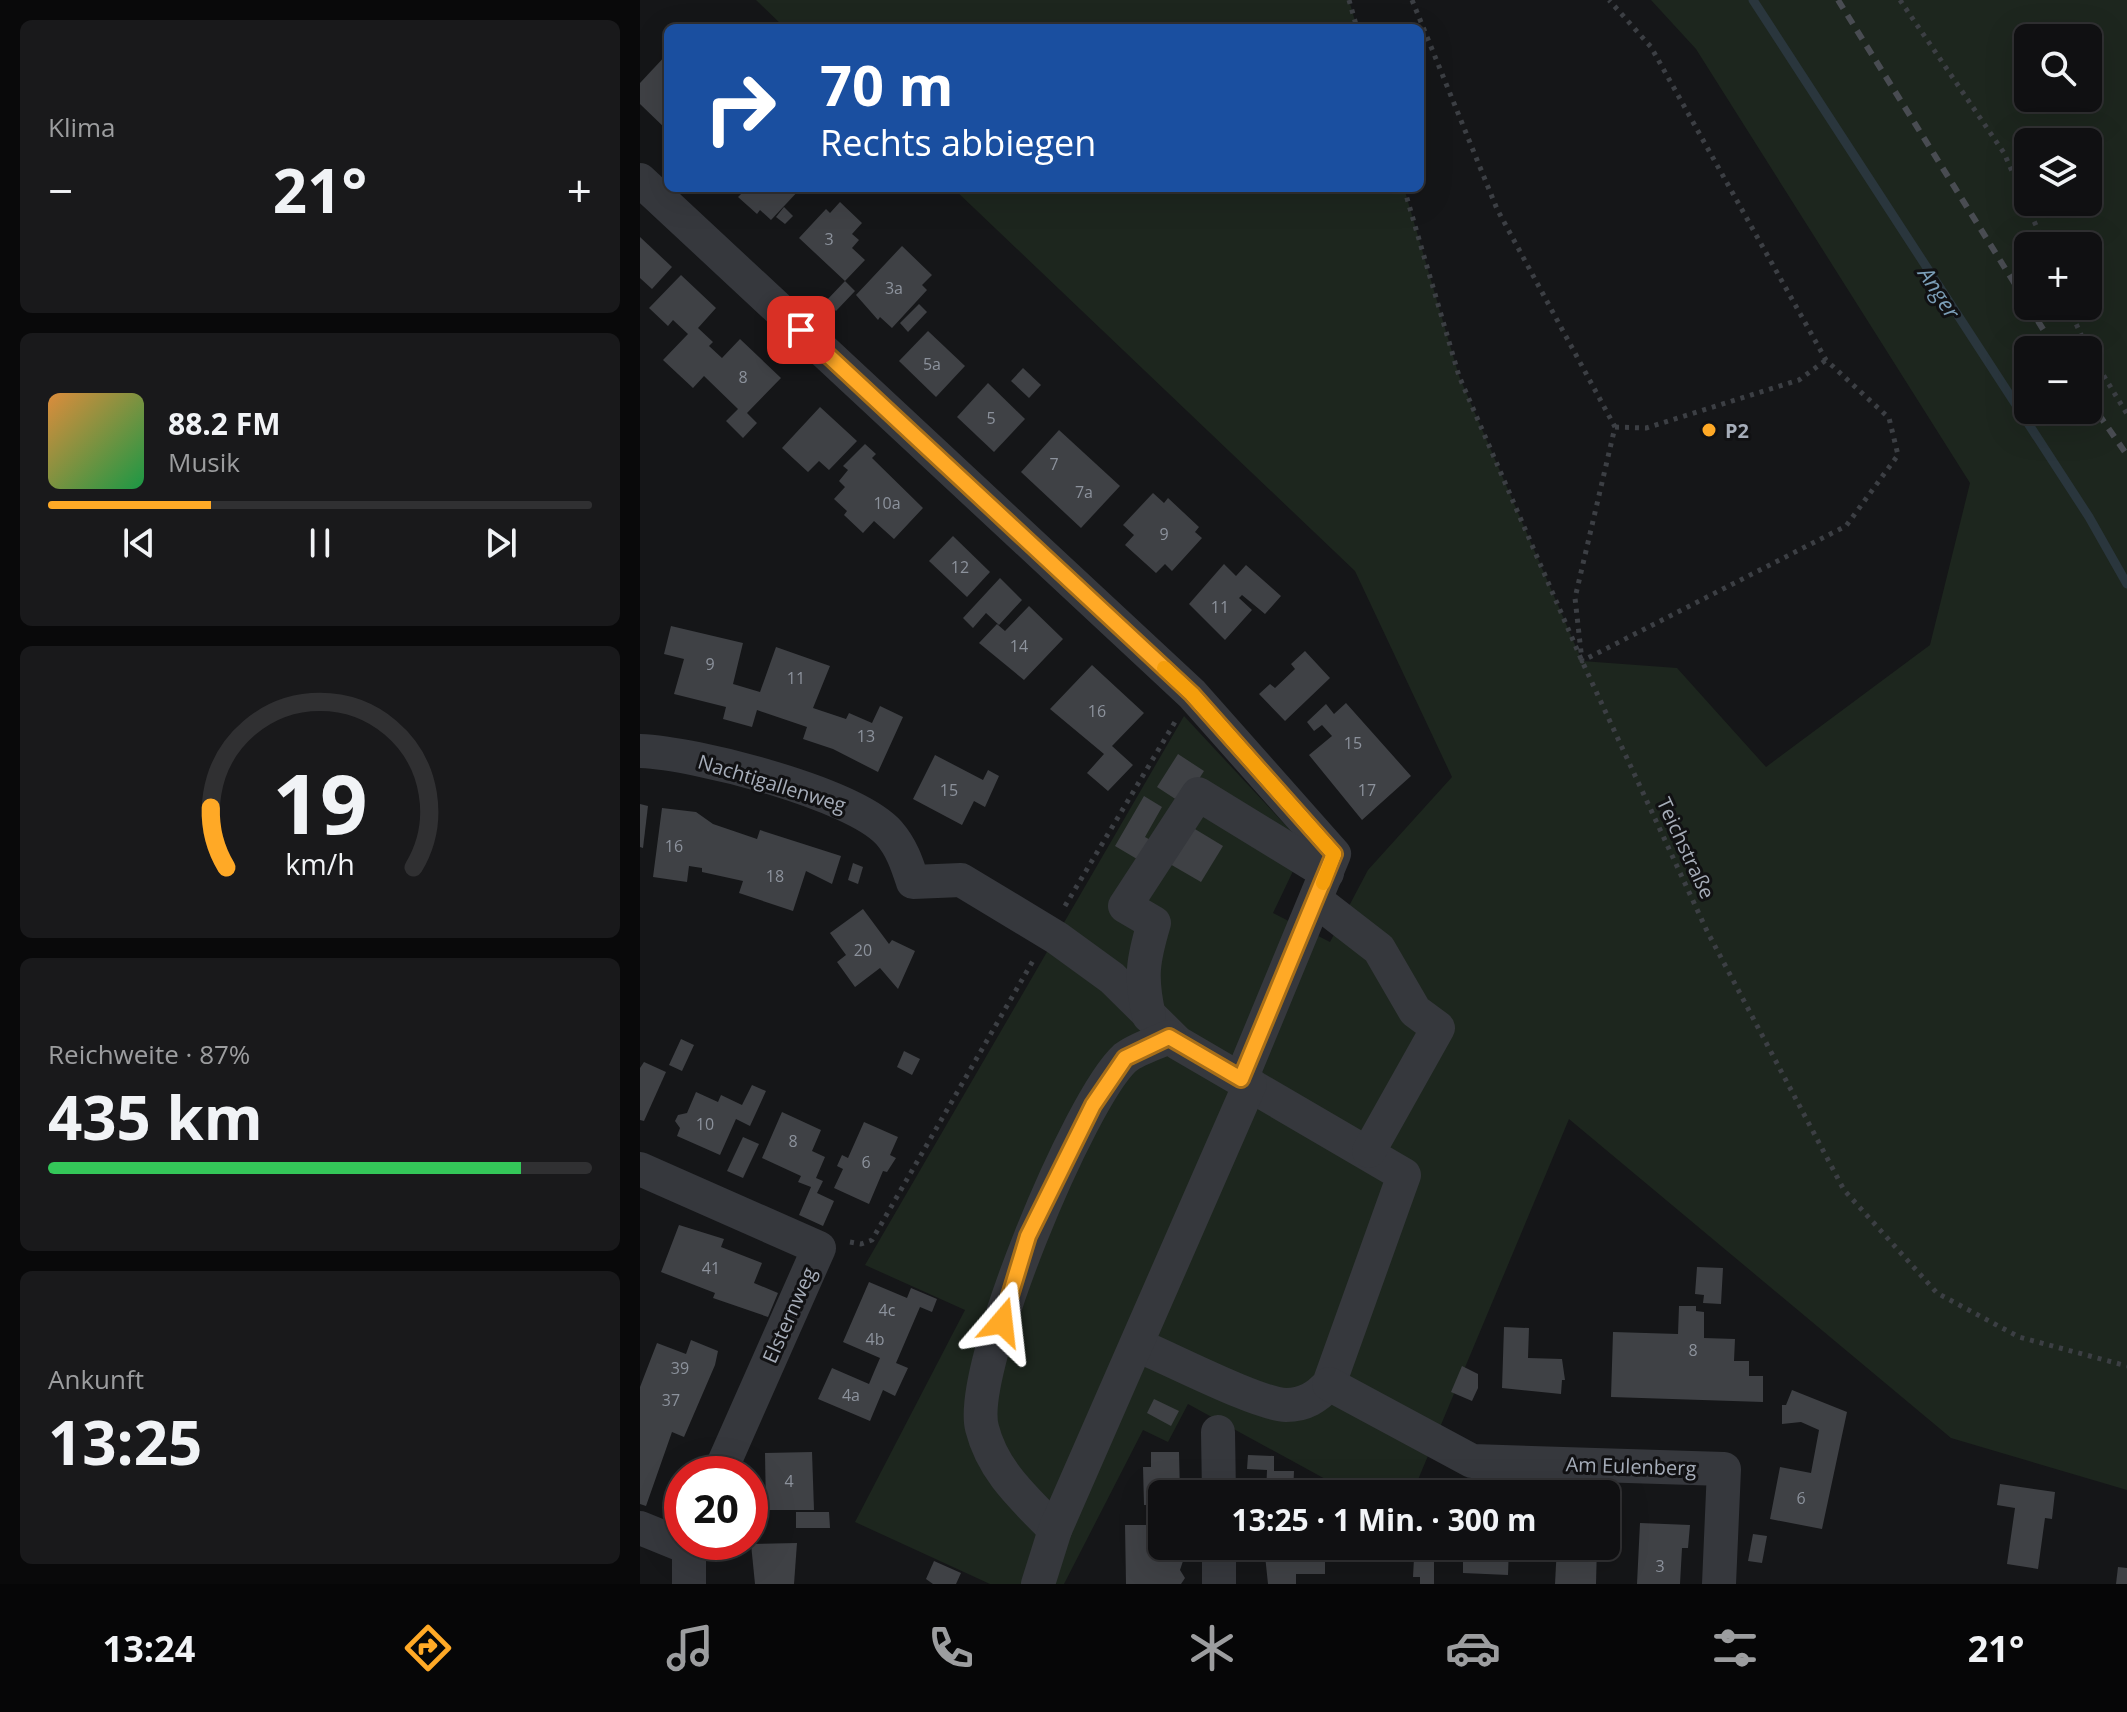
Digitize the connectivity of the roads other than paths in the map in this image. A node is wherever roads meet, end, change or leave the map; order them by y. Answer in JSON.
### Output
{"nodes":[{"id":1,"x":640,"y":180,"type":"edge"},
{"id":2,"x":640,"y":751,"type":"edge"},
{"id":3,"x":1322,"y":887,"type":"junction"},
{"id":4,"x":1159,"y":1026,"type":"junction"},
{"id":5,"x":1246,"y":1081,"type":"junction"},
{"id":6,"x":1369,"y":1151,"type":"junction"},
{"id":7,"x":640,"y":1169,"type":"edge"},
{"id":8,"x":1137,"y":1345,"type":"junction"},
{"id":9,"x":1329,"y":1384,"type":"junction"},
{"id":10,"x":1218,"y":1432,"type":"dead end"},
{"id":11,"x":727,"y":1456,"type":"edge"},
{"id":12,"x":1219,"y":1480,"type":"edge"},
{"id":13,"x":640,"y":1528,"type":"edge"},
{"id":14,"x":1055,"y":1530,"type":"junction"},
{"id":15,"x":664,"y":1536,"type":"edge"},
{"id":16,"x":688,"y":1560,"type":"edge"},
{"id":17,"x":1219,"y":1560,"type":"edge"},
{"id":18,"x":689,"y":1584,"type":"edge"},
{"id":19,"x":1038,"y":1584,"type":"edge"},
{"id":20,"x":1219,"y":1584,"type":"edge"},
{"id":21,"x":1719,"y":1584,"type":"edge"}],
"edges":[{"from":1,"to":3,"type":"street"},
{"from":2,"to":4,"type":"street","name":"Nachtigallenweg"},
{"from":3,"to":4,"type":"street"},
{"from":3,"to":5,"type":"street"},
{"from":3,"to":6,"type":"street"},
{"from":4,"to":5,"type":"street"},
{"from":4,"to":14,"type":"street"},
{"from":5,"to":6,"type":"street"},
{"from":5,"to":8,"type":"street"},
{"from":6,"to":9,"type":"street"},
{"from":7,"to":11,"type":"street","name":"Elsternweg"},
{"from":8,"to":9,"type":"street"},
{"from":8,"to":14,"type":"street"},
{"from":9,"to":21,"type":"street","name":"Am Eulenberg"},
{"from":10,"to":12,"type":"street"},
{"from":13,"to":15,"type":"street"},
{"from":14,"to":19,"type":"street"},
{"from":16,"to":18,"type":"street"},
{"from":17,"to":20,"type":"street"}]}
